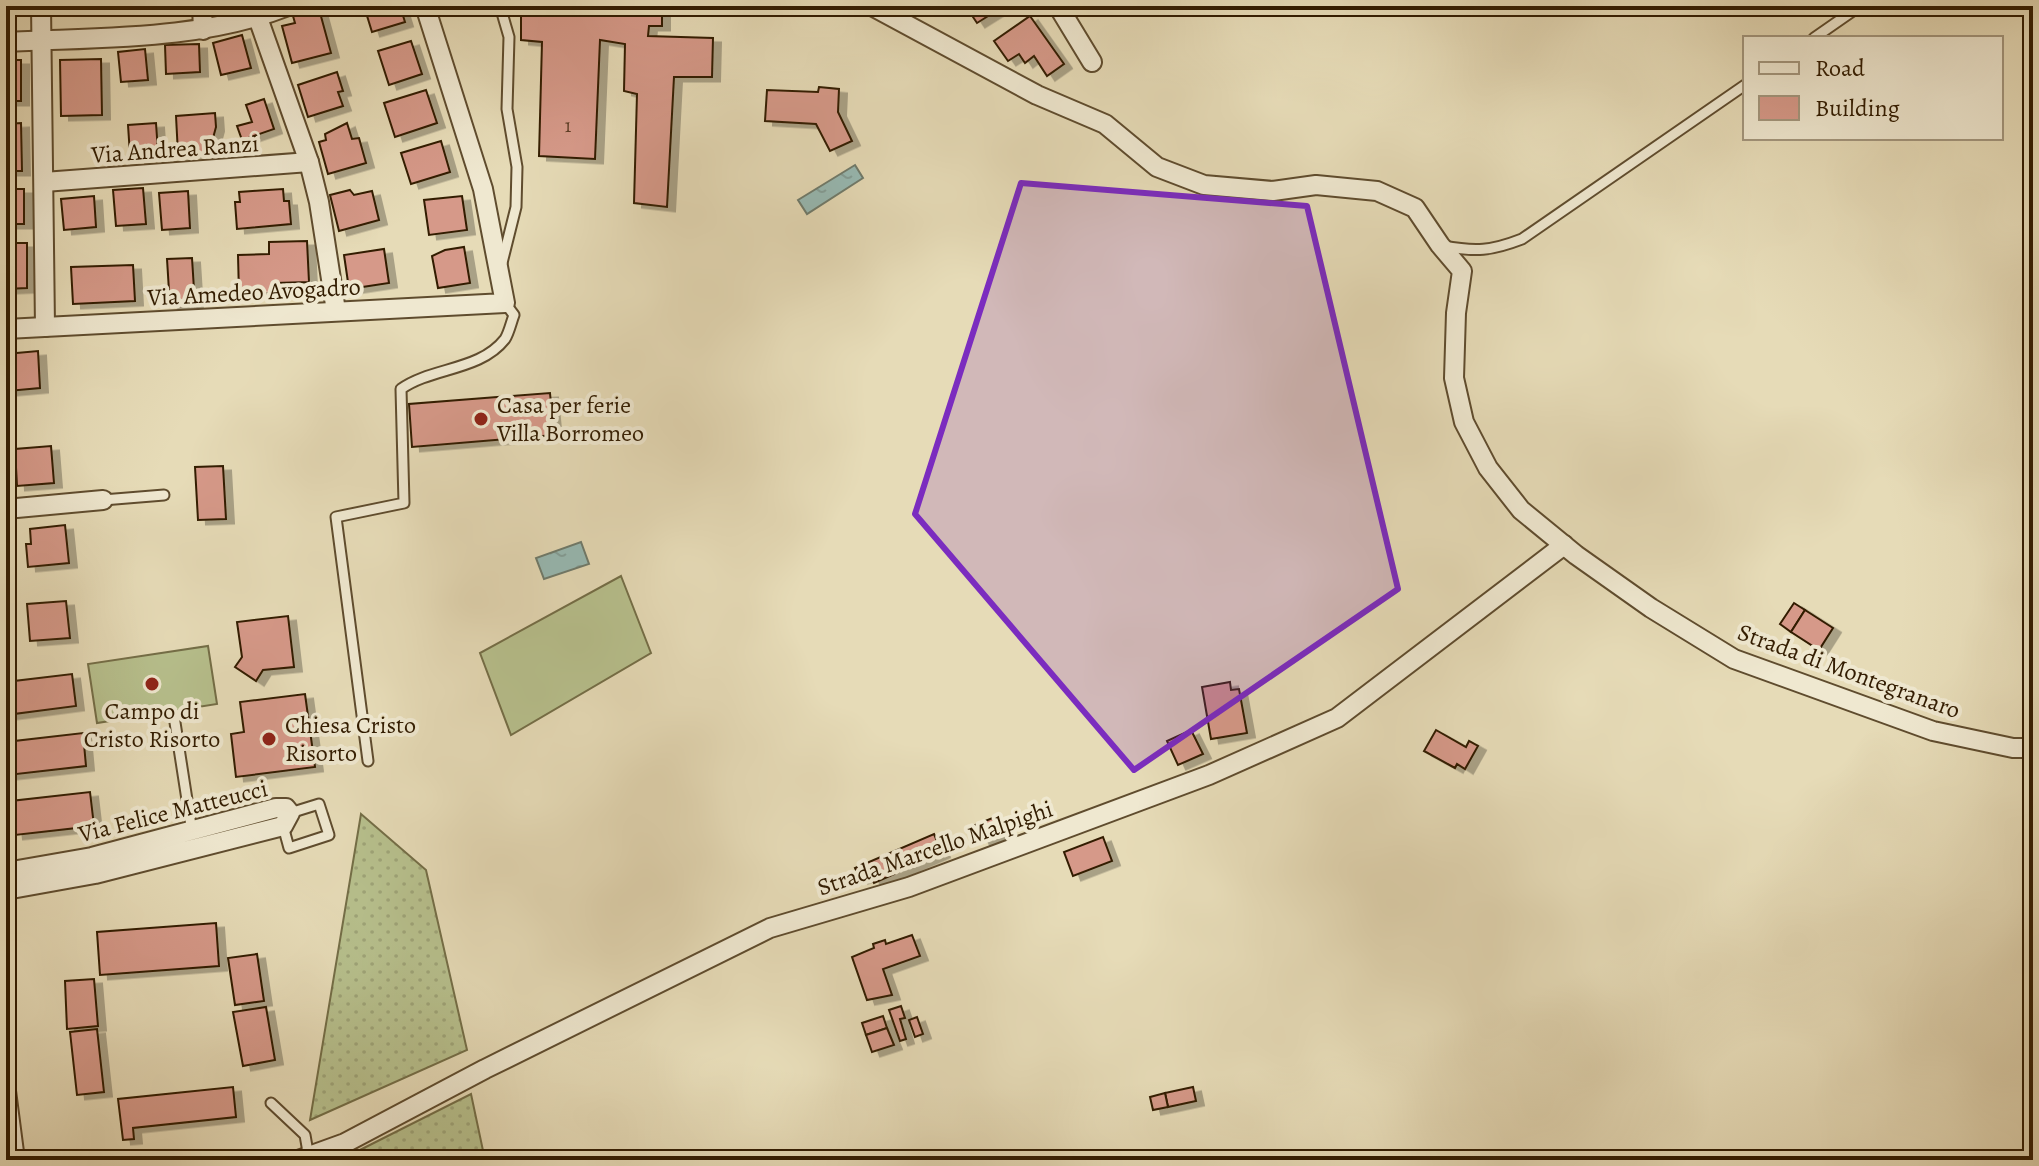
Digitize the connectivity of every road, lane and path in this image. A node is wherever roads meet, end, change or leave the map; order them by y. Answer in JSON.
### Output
{"nodes":[{"id":1,"x":41,"y":6,"type":"edge"},
{"id":2,"x":202,"y":6,"type":"edge"},
{"id":3,"x":288,"y":6,"type":"edge"},
{"id":4,"x":425,"y":6,"type":"edge"},
{"id":5,"x":500,"y":6,"type":"edge"},
{"id":6,"x":872,"y":6,"type":"edge"},
{"id":7,"x":1058,"y":6,"type":"edge"},
{"id":8,"x":1860,"y":6,"type":"edge"},
{"id":9,"x":258,"y":18,"type":"junction"},
{"id":10,"x":203,"y":30,"type":"junction"},
{"id":11,"x":1817,"y":36,"type":"edge"},
{"id":12,"x":42,"y":40,"type":"junction"},
{"id":13,"x":6,"y":42,"type":"edge"},
{"id":14,"x":1092,"y":62,"type":"dead end"},
{"id":15,"x":1743,"y":86,"type":"edge"},
{"id":16,"x":309,"y":162,"type":"junction"},
{"id":17,"x":44,"y":182,"type":"junction"},
{"id":18,"x":1440,"y":245,"type":"junction"},
{"id":19,"x":499,"y":272,"type":"junction"},
{"id":20,"x":505,"y":303,"type":"junction"},
{"id":21,"x":336,"y":311,"type":"junction"},
{"id":22,"x":45,"y":327,"type":"junction"},
{"id":23,"x":6,"y":329,"type":"edge"},
{"id":24,"x":164,"y":495,"type":"dead end"},
{"id":25,"x":103,"y":500,"type":"joint"},
{"id":26,"x":6,"y":509,"type":"edge"},
{"id":27,"x":1564,"y":545,"type":"junction"},
{"id":28,"x":174,"y":716,"type":"dead end"},
{"id":29,"x":2033,"y":748,"type":"edge"},
{"id":30,"x":368,"y":761,"type":"dead end"},
{"id":31,"x":283,"y":816,"type":"junction"},
{"id":32,"x":192,"y":832,"type":"junction"},
{"id":33,"x":6,"y":872,"type":"edge"},
{"id":34,"x":6,"y":890,"type":"edge"},
{"id":35,"x":6,"y":1091,"type":"edge"},
{"id":36,"x":271,"y":1103,"type":"dead end"},
{"id":37,"x":303,"y":1159,"type":"edge"},
{"id":38,"x":15,"y":1160,"type":"edge"}],
"edges":[{"from":1,"to":12,"type":"street"},
{"from":2,"to":10,"type":"street"},
{"from":3,"to":9,"type":"street"},
{"from":4,"to":19,"type":"street"},
{"from":5,"to":19,"type":"lane"},
{"from":6,"to":18,"type":"street","name":"Strada di Montegranaro"},
{"from":7,"to":14,"type":"street"},
{"from":8,"to":11,"type":"lane"},
{"from":9,"to":10,"type":"street"},
{"from":9,"to":16,"type":"street"},
{"from":10,"to":12,"type":"street"},
{"from":12,"to":13,"type":"street"},
{"from":12,"to":17,"type":"street"},
{"from":15,"to":18,"type":"lane"},
{"from":16,"to":17,"type":"street","name":"Via Andrea Ranzi"},
{"from":16,"to":21,"type":"street"},
{"from":17,"to":22,"type":"street"},
{"from":18,"to":27,"type":"street","name":"Strada di Montegranaro"},
{"from":19,"to":20,"type":"street"},
{"from":20,"to":21,"type":"street","name":"Via Amedeo Avogadro"},
{"from":20,"to":30,"type":"lane"},
{"from":21,"to":22,"type":"street","name":"Via Amedeo Avogadro"},
{"from":22,"to":23,"type":"street","name":"Via Amedeo Avogadro"},
{"from":24,"to":25,"type":"lane"},
{"from":25,"to":26,"type":"street"},
{"from":27,"to":29,"type":"street","name":"Strada di Montegranaro"},
{"from":27,"to":37,"type":"street","name":"Strada Marcello Malpighi"},
{"from":28,"to":32,"type":"lane"},
{"from":31,"to":31,"type":"lane"},
{"from":31,"to":32,"type":"street","name":"Via Felice Matteucci"},
{"from":31,"to":34,"type":"street","name":"Via Felice Matteucci"},
{"from":32,"to":33,"type":"street","name":"Via Felice Matteucci"},
{"from":35,"to":38,"type":"street"},
{"from":36,"to":37,"type":"lane"}]}
